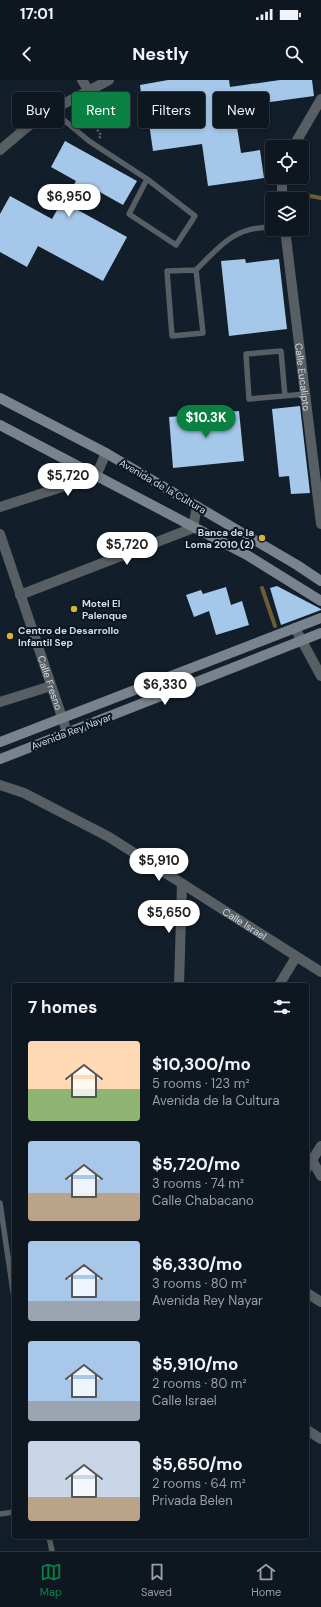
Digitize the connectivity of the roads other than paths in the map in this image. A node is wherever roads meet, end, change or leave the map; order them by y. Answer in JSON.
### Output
{"nodes":[{"id":1,"x":82,"y":80,"type":"edge"},
{"id":2,"x":109,"y":80,"type":"edge"},
{"id":3,"x":89,"y":91,"type":"junction"},
{"id":4,"x":321,"y":99,"type":"edge"},
{"id":5,"x":64,"y":104,"type":"edge"},
{"id":6,"x":64,"y":120,"type":"edge"},
{"id":7,"x":26,"y":128,"type":"edge"},
{"id":8,"x":297,"y":140,"type":"edge"},
{"id":9,"x":0,"y":150,"type":"edge"},
{"id":10,"x":147,"y":179,"type":"junction"},
{"id":11,"x":265,"y":227,"type":"edge"},
{"id":12,"x":286,"y":236,"type":"edge"},
{"id":13,"x":196,"y":270,"type":"junction"},
{"id":14,"x":306,"y":394,"type":"junction"},
{"id":15,"x":285,"y":396,"type":"junction"},
{"id":16,"x":0,"y":398,"type":"edge"},
{"id":17,"x":0,"y":425,"type":"edge"},
{"id":18,"x":106,"y":454,"type":"junction"},
{"id":19,"x":96,"y":476,"type":"junction"},
{"id":20,"x":197,"y":506,"type":"junction"},
{"id":21,"x":0,"y":507,"type":"edge"},
{"id":22,"x":321,"y":524,"type":"edge"},
{"id":23,"x":193,"y":528,"type":"junction"},
{"id":24,"x":0,"y":534,"type":"edge"},
{"id":25,"x":297,"y":565,"type":"junction"},
{"id":26,"x":287,"y":579,"type":"junction"},
{"id":27,"x":321,"y":581,"type":"edge"},
{"id":28,"x":20,"y":595,"type":"junction"},
{"id":29,"x":320,"y":599,"type":"edge"},
{"id":30,"x":321,"y":618,"type":"edge"},
{"id":31,"x":295,"y":628,"type":"junction"},
{"id":32,"x":321,"y":633,"type":"edge"},
{"id":33,"x":302,"y":640,"type":"junction"},
{"id":34,"x":321,"y":676,"type":"edge"},
{"id":35,"x":51,"y":686,"type":"junction"},
{"id":36,"x":0,"y":702,"type":"edge"},
{"id":37,"x":62,"y":718,"type":"junction"},
{"id":38,"x":66,"y":732,"type":"junction"},
{"id":39,"x":0,"y":742,"type":"edge"},
{"id":40,"x":0,"y":759,"type":"edge"},
{"id":41,"x":0,"y":785,"type":"edge"},
{"id":42,"x":182,"y":884,"type":"junction"},
{"id":43,"x":296,"y":957,"type":"junction"},
{"id":44,"x":321,"y":972,"type":"edge"},
{"id":45,"x":179,"y":983,"type":"edge"},
{"id":46,"x":280,"y":983,"type":"edge"},
{"id":47,"x":321,"y":1146,"type":"edge"},
{"id":48,"x":312,"y":1162,"type":"edge"},
{"id":49,"x":321,"y":1176,"type":"edge"},
{"id":50,"x":0,"y":1203,"type":"edge"},
{"id":51,"x":12,"y":1284,"type":"edge"},
{"id":52,"x":309,"y":1294,"type":"edge"},
{"id":53,"x":321,"y":1302,"type":"edge"},
{"id":54,"x":309,"y":1431,"type":"edge"},
{"id":55,"x":321,"y":1439,"type":"edge"},
{"id":56,"x":12,"y":1512,"type":"edge"},
{"id":57,"x":0,"y":1514,"type":"edge"},
{"id":58,"x":50,"y":1539,"type":"edge"},
{"id":59,"x":52,"y":1551,"type":"edge"}],
"edges":[{"from":1,"to":3,"type":"street"},
{"from":2,"to":3,"type":"street"},
{"from":3,"to":5,"type":"street"},
{"from":4,"to":8,"type":"street"},
{"from":6,"to":10,"type":"lane"},
{"from":7,"to":9,"type":"street"},
{"from":10,"to":10,"type":"lane"},
{"from":11,"to":13,"type":"lane"},
{"from":12,"to":14,"type":"street","name":"Calle Eucalipto"},
{"from":13,"to":13,"type":"lane"},
{"from":14,"to":15,"type":"lane"},
{"from":14,"to":22,"type":"street","name":"Calle Eucalipto"},
{"from":15,"to":15,"type":"lane"},
{"from":16,"to":18,"type":"main road","name":"Avenida de la Cultura"},
{"from":17,"to":19,"type":"main road"},
{"from":18,"to":19,"type":"street"},
{"from":18,"to":20,"type":"main road","name":"Avenida de la Cultura"},
{"from":19,"to":21,"type":"street"},
{"from":19,"to":23,"type":"main road"},
{"from":20,"to":23,"type":"street"},
{"from":20,"to":25,"type":"main road","name":"Avenida de la Cultura"},
{"from":23,"to":26,"type":"main road"},
{"from":23,"to":28,"type":"street"},
{"from":24,"to":28,"type":"street","name":"Calle Fresno"},
{"from":25,"to":26,"type":"main road"},
{"from":25,"to":27,"type":"main road","name":"Avenida de la Cultura"},
{"from":26,"to":29,"type":"main road"},
{"from":28,"to":35,"type":"street","name":"Calle Fresno"},
{"from":30,"to":31,"type":"main road","name":"Avenida Rey Nayar"},
{"from":31,"to":33,"type":"street"},
{"from":31,"to":37,"type":"main road","name":"Avenida Rey Nayar"},
{"from":32,"to":33,"type":"main road","name":"Avenida Rey Nayar"},
{"from":33,"to":34,"type":"street"},
{"from":33,"to":38,"type":"main road","name":"Avenida Rey Nayar"},
{"from":35,"to":36,"type":"street"},
{"from":35,"to":37,"type":"street","name":"Calle Fresno"},
{"from":37,"to":38,"type":"street","name":"Calle Fresno"},
{"from":37,"to":39,"type":"main road","name":"Avenida Rey Nayar"},
{"from":38,"to":40,"type":"main road","name":"Avenida Rey Nayar"},
{"from":41,"to":42,"type":"street","name":"Calle Israel"},
{"from":42,"to":43,"type":"street","name":"Calle Israel"},
{"from":42,"to":45,"type":"street"},
{"from":43,"to":44,"type":"street","name":"Calle Israel"},
{"from":43,"to":46,"type":"street"},
{"from":47,"to":48,"type":"street"},
{"from":48,"to":49,"type":"street"},
{"from":50,"to":51,"type":"lane"},
{"from":52,"to":53,"type":"street"},
{"from":54,"to":55,"type":"street"},
{"from":56,"to":57,"type":"lane"},
{"from":58,"to":59,"type":"lane"}]}
